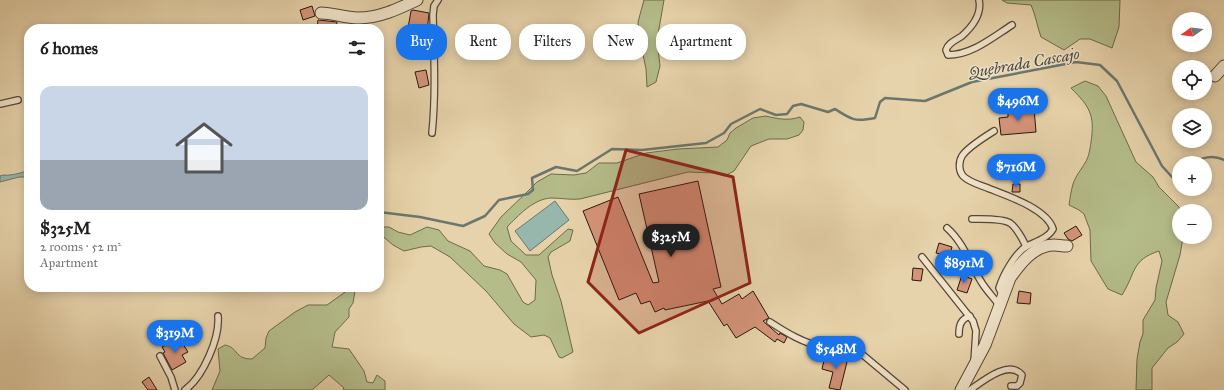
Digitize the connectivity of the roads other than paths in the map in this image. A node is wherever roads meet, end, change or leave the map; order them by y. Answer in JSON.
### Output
{"nodes":[{"id":1,"x":417,"y":0,"type":"edge"},
{"id":2,"x":438,"y":0,"type":"edge"},
{"id":3,"x":979,"y":0,"type":"edge"},
{"id":4,"x":321,"y":13,"type":"dead end"},
{"id":5,"x":1012,"y":25,"type":"dead end"},
{"id":6,"x":1224,"y":66,"type":"edge"},
{"id":7,"x":1215,"y":76,"type":"dead end"},
{"id":8,"x":18,"y":100,"type":"dead end"},
{"id":9,"x":0,"y":104,"type":"edge"},
{"id":10,"x":994,"y":131,"type":"dead end"},
{"id":11,"x":432,"y":133,"type":"dead end"},
{"id":12,"x":972,"y":219,"type":"dead end"},
{"id":13,"x":947,"y":228,"type":"dead end"},
{"id":14,"x":1067,"y":246,"type":"dead end"},
{"id":15,"x":1026,"y":247,"type":"junction"},
{"id":16,"x":922,"y":257,"type":"dead end"},
{"id":17,"x":1001,"y":301,"type":"junction"},
{"id":18,"x":218,"y":316,"type":"dead end"},
{"id":19,"x":970,"y":316,"type":"junction"},
{"id":20,"x":770,"y":322,"type":"dead end"},
{"id":21,"x":959,"y":334,"type":"dead end"},
{"id":22,"x":160,"y":356,"type":"dead end"},
{"id":23,"x":974,"y":366,"type":"junction"},
{"id":24,"x":1011,"y":386,"type":"dead end"},
{"id":25,"x":175,"y":390,"type":"edge"},
{"id":26,"x":185,"y":390,"type":"edge"},
{"id":27,"x":905,"y":390,"type":"edge"},
{"id":28,"x":961,"y":390,"type":"edge"},
{"id":29,"x":970,"y":390,"type":"edge"}],
"edges":[{"from":1,"to":4,"type":"street"},
{"from":2,"to":11,"type":"lane"},
{"from":3,"to":5,"type":"lane"},
{"from":6,"to":7,"type":"street"},
{"from":8,"to":9,"type":"lane"},
{"from":10,"to":15,"type":"lane"},
{"from":12,"to":15,"type":"lane"},
{"from":13,"to":17,"type":"lane"},
{"from":14,"to":17,"type":"street"},
{"from":15,"to":17,"type":"lane"},
{"from":16,"to":19,"type":"lane"},
{"from":17,"to":23,"type":"street"},
{"from":18,"to":26,"type":"lane"},
{"from":19,"to":21,"type":"lane"},
{"from":19,"to":23,"type":"lane"},
{"from":20,"to":27,"type":"lane"},
{"from":22,"to":25,"type":"lane"},
{"from":23,"to":28,"type":"street"},
{"from":24,"to":29,"type":"lane"}]}
